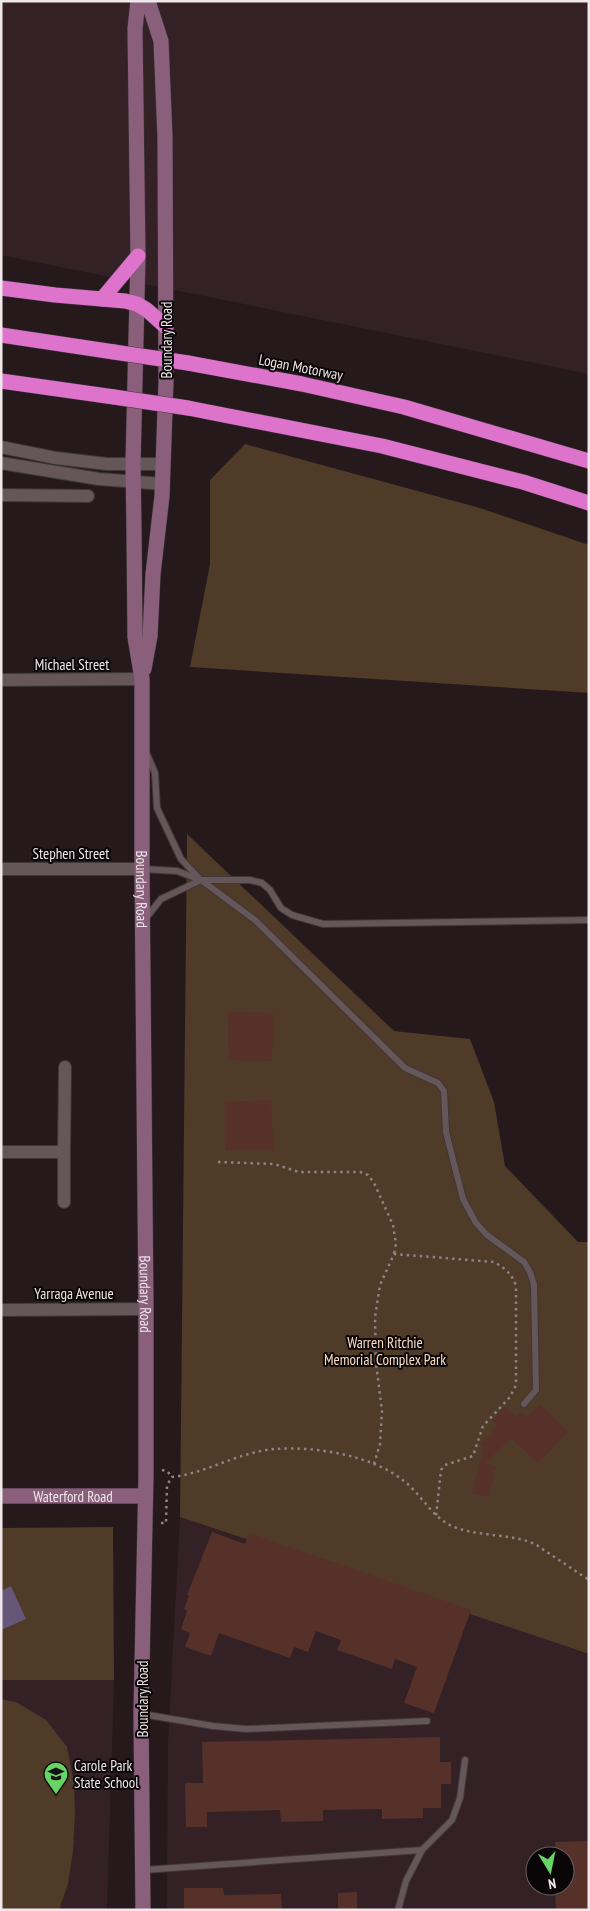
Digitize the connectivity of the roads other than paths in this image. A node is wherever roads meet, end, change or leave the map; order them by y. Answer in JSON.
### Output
{"nodes":[{"id":1,"x":138,"y":1,"type":"edge"},
{"id":2,"x":148,"y":1,"type":"edge"},
{"id":3,"x":138,"y":256,"type":"junction"},
{"id":4,"x":1,"y":288,"type":"edge"},
{"id":5,"x":102,"y":299,"type":"junction"},
{"id":6,"x":137,"y":304,"type":"junction"},
{"id":7,"x":166,"y":326,"type":"junction"},
{"id":8,"x":1,"y":334,"type":"edge"},
{"id":9,"x":1,"y":381,"type":"edge"},
{"id":10,"x":1,"y":447,"type":"edge"},
{"id":11,"x":589,"y":461,"type":"edge"},
{"id":12,"x":1,"y":463,"type":"edge"},
{"id":13,"x":133,"y":464,"type":"junction"},
{"id":14,"x":164,"y":464,"type":"junction"},
{"id":15,"x":134,"y":482,"type":"junction"},
{"id":16,"x":163,"y":484,"type":"junction"},
{"id":17,"x":1,"y":495,"type":"edge"},
{"id":18,"x":88,"y":496,"type":"dead end"},
{"id":19,"x":589,"y":503,"type":"edge"},
{"id":20,"x":142,"y":679,"type":"junction"},
{"id":21,"x":1,"y":680,"type":"edge"},
{"id":22,"x":142,"y":742,"type":"junction"},
{"id":23,"x":1,"y":869,"type":"edge"},
{"id":24,"x":142,"y":869,"type":"junction"},
{"id":25,"x":201,"y":880,"type":"junction"},
{"id":26,"x":589,"y":920,"type":"edge"},
{"id":27,"x":142,"y":921,"type":"junction"},
{"id":28,"x":65,"y":1067,"type":"dead end"},
{"id":29,"x":1,"y":1152,"type":"edge"},
{"id":30,"x":64,"y":1152,"type":"junction"},
{"id":31,"x":64,"y":1202,"type":"dead end"},
{"id":32,"x":146,"y":1309,"type":"junction"},
{"id":33,"x":1,"y":1310,"type":"edge"},
{"id":34,"x":524,"y":1404,"type":"dead end"},
{"id":35,"x":1,"y":1496,"type":"edge"},
{"id":36,"x":145,"y":1496,"type":"junction"},
{"id":37,"x":142,"y":1714,"type":"junction"},
{"id":38,"x":427,"y":1721,"type":"dead end"},
{"id":39,"x":465,"y":1760,"type":"dead end"},
{"id":40,"x":422,"y":1850,"type":"junction"},
{"id":41,"x":143,"y":1870,"type":"junction"},
{"id":42,"x":143,"y":1910,"type":"edge"},
{"id":43,"x":398,"y":1910,"type":"edge"}],
"edges":[{"from":1,"to":3,"type":"main road","name":"Boundary Road"},
{"from":2,"to":7,"type":"main road","name":"Boundary Road"},
{"from":3,"to":5,"type":"highway"},
{"from":3,"to":6,"type":"main road","name":"Boundary Road"},
{"from":4,"to":5,"type":"highway"},
{"from":5,"to":6,"type":"highway"},
{"from":6,"to":7,"type":"highway"},
{"from":6,"to":13,"type":"main road","name":"Boundary Road"},
{"from":7,"to":14,"type":"main road","name":"Boundary Road"},
{"from":8,"to":11,"type":"highway","name":"Logan Motorway","bridge":true},
{"from":9,"to":19,"type":"highway","bridge":true},
{"from":10,"to":13,"type":"street"},
{"from":12,"to":15,"type":"street"},
{"from":13,"to":14,"type":"street"},
{"from":13,"to":15,"type":"main road","name":"Boundary Road"},
{"from":14,"to":16,"type":"main road","name":"Boundary Road"},
{"from":15,"to":16,"type":"street"},
{"from":15,"to":20,"type":"main road","name":"Boundary Road"},
{"from":16,"to":20,"type":"main road","name":"Boundary Road"},
{"from":17,"to":18,"type":"street"},
{"from":20,"to":21,"type":"street","name":"Michael Street"},
{"from":20,"to":22,"type":"main road","name":"Boundary Road"},
{"from":22,"to":24,"type":"main road","name":"Boundary Road"},
{"from":22,"to":25,"type":"lane"},
{"from":23,"to":24,"type":"street","name":"Stephen Street"},
{"from":24,"to":25,"type":"lane"},
{"from":24,"to":27,"type":"main road","name":"Boundary Road"},
{"from":25,"to":26,"type":"lane"},
{"from":25,"to":27,"type":"lane"},
{"from":25,"to":34,"type":"lane"},
{"from":27,"to":32,"type":"main road","name":"Boundary Road"},
{"from":28,"to":30,"type":"street"},
{"from":29,"to":30,"type":"street"},
{"from":30,"to":31,"type":"street"},
{"from":32,"to":33,"type":"street","name":"Yarraga Avenue"},
{"from":32,"to":36,"type":"main road","name":"Boundary Road"},
{"from":35,"to":36,"type":"main road","name":"Waterford Road"},
{"from":36,"to":37,"type":"main road","name":"Boundary Road"},
{"from":37,"to":38,"type":"lane"},
{"from":37,"to":41,"type":"main road","name":"Boundary Road"},
{"from":39,"to":40,"type":"lane"},
{"from":40,"to":41,"type":"lane"},
{"from":40,"to":43,"type":"lane"},
{"from":41,"to":42,"type":"main road","name":"Boundary Road"}]}
